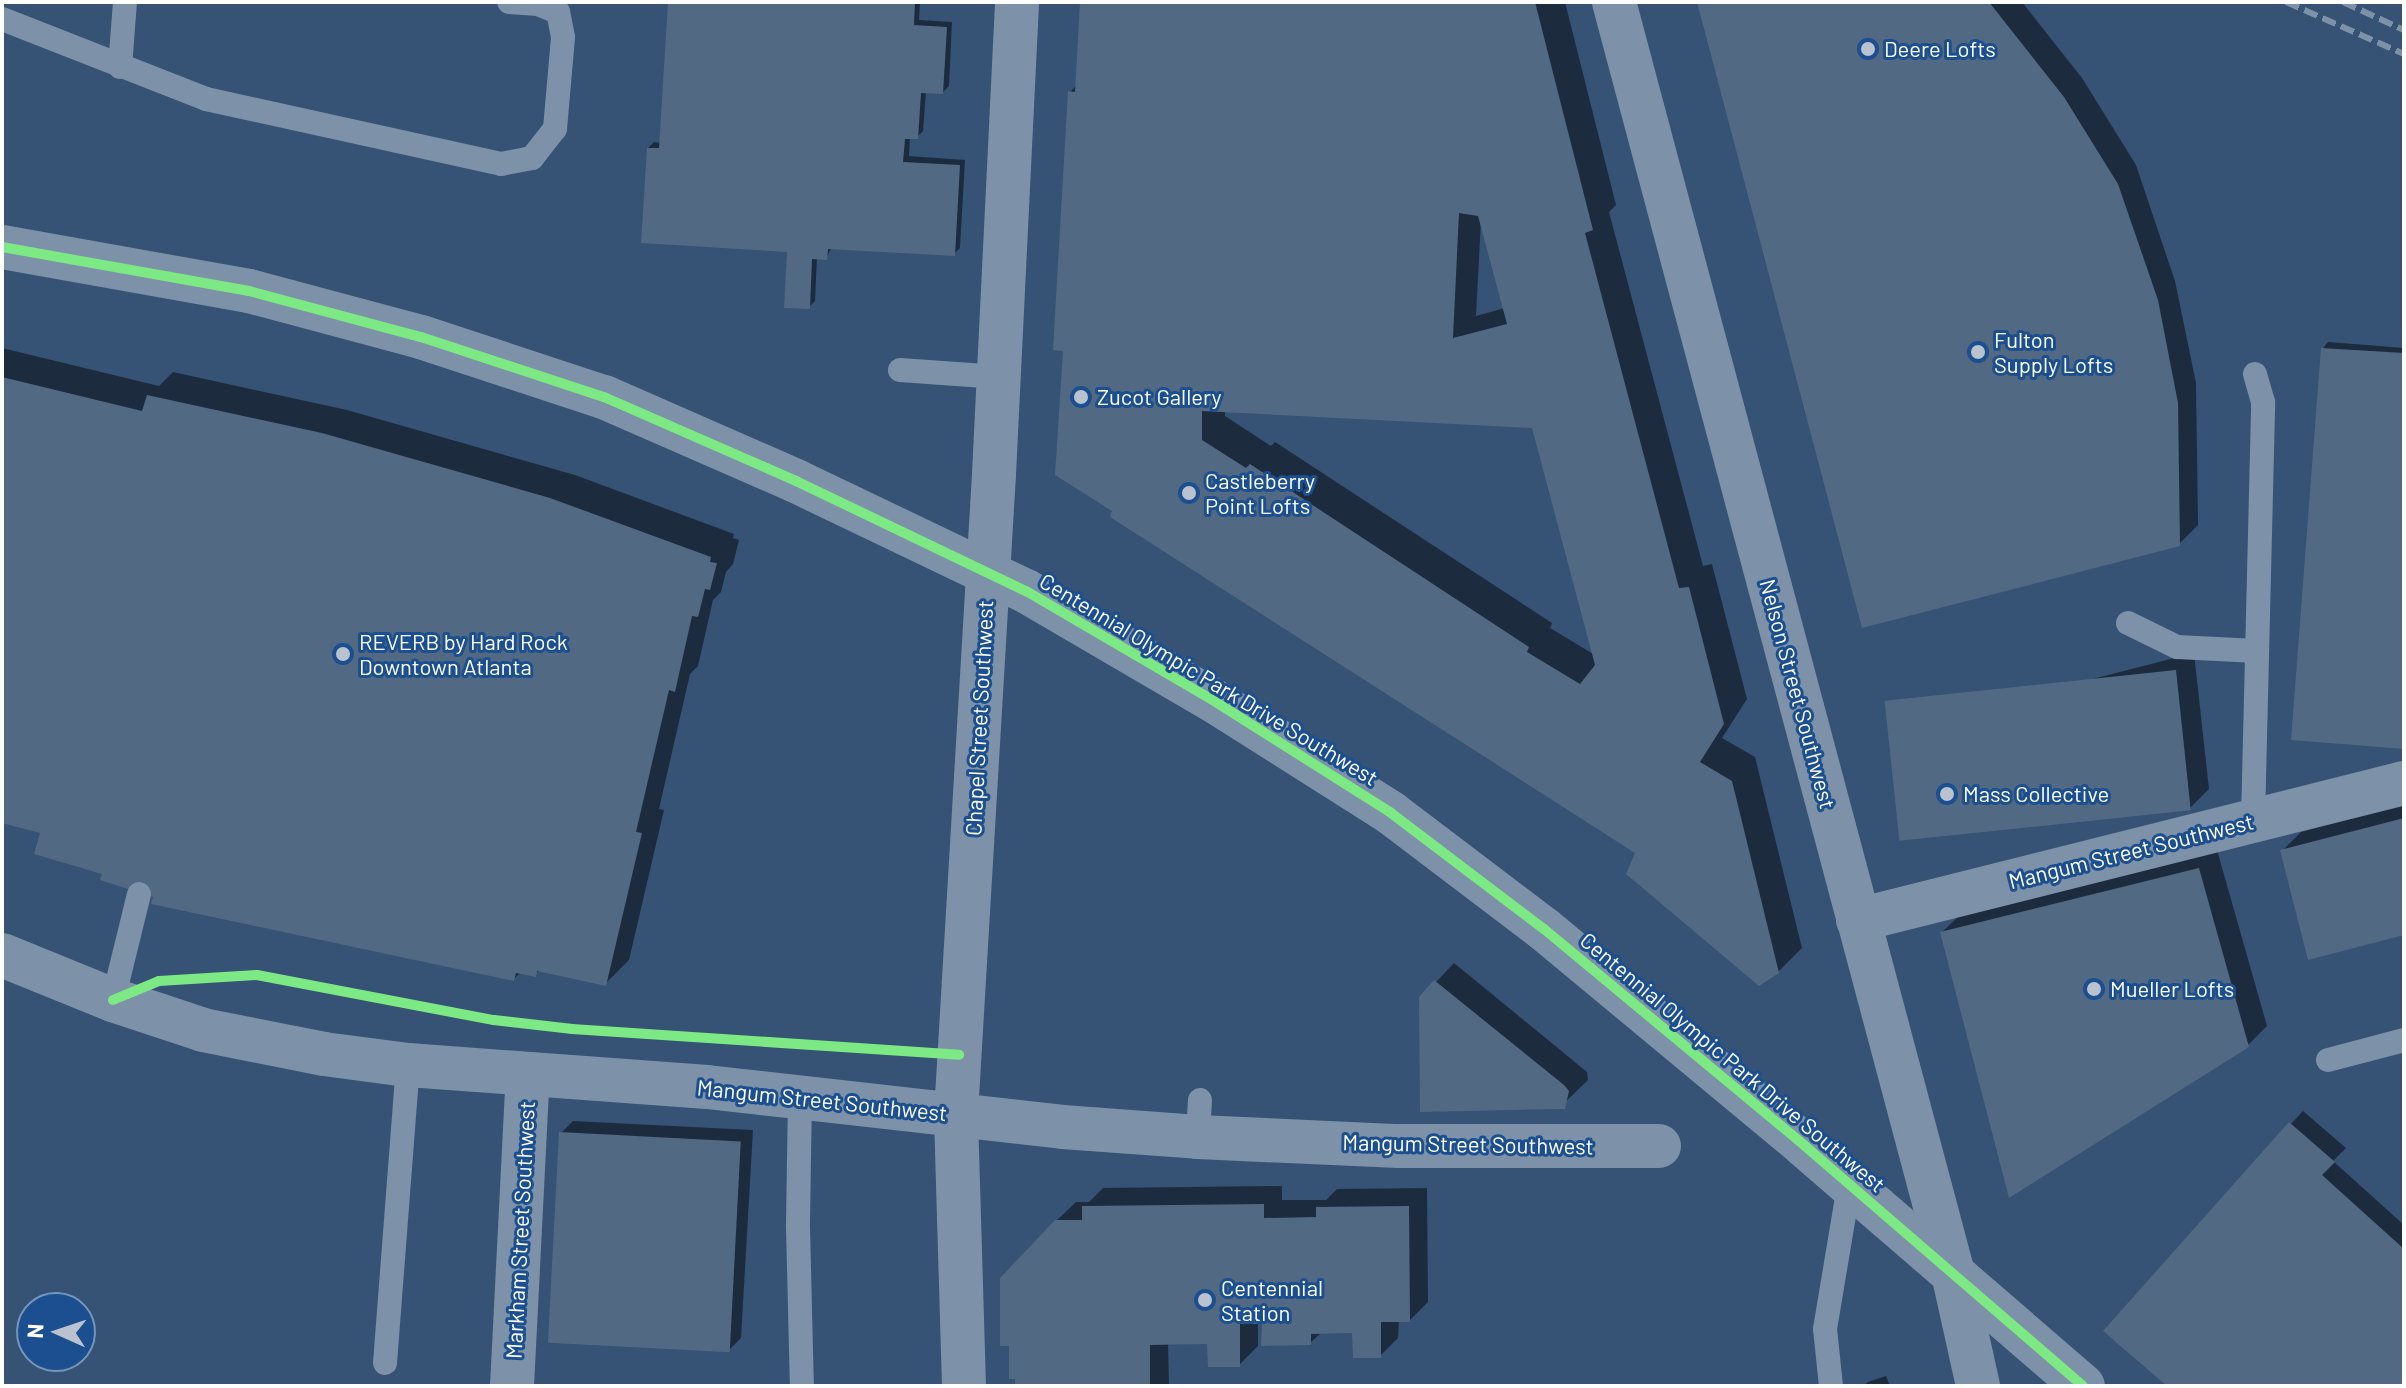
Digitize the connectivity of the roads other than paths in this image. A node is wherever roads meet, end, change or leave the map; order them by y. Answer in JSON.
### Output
{"nodes":[{"id":1,"x":125,"y":2,"type":"edge"},
{"id":2,"x":509,"y":2,"type":"edge"},
{"id":3,"x":1017,"y":2,"type":"edge"},
{"id":4,"x":1614,"y":2,"type":"edge"},
{"id":5,"x":2,"y":19,"type":"edge"},
{"id":6,"x":120,"y":67,"type":"junction"},
{"id":7,"x":2,"y":247,"type":"edge"},
{"id":8,"x":900,"y":370,"type":"dead end"},
{"id":9,"x":2255,"y":374,"type":"dead end"},
{"id":10,"x":999,"y":377,"type":"junction"},
{"id":11,"x":988,"y":571,"type":"junction"},
{"id":12,"x":2128,"y":623,"type":"dead end"},
{"id":13,"x":2257,"y":651,"type":"junction"},
{"id":14,"x":2404,"y":783,"type":"edge"},
{"id":15,"x":2253,"y":820,"type":"junction"},
{"id":16,"x":139,"y":894,"type":"dead end"},
{"id":17,"x":1858,"y":920,"type":"junction"},
{"id":18,"x":3,"y":960,"type":"edge"},
{"id":19,"x":113,"y":1000,"type":"junction"},
{"id":20,"x":2404,"y":1040,"type":"edge"},
{"id":21,"x":2328,"y":1060,"type":"dead end"},
{"id":22,"x":408,"y":1065,"type":"junction"},
{"id":23,"x":528,"y":1075,"type":"junction"},
{"id":24,"x":800,"y":1096,"type":"junction"},
{"id":25,"x":956,"y":1114,"type":"junction"},
{"id":26,"x":1659,"y":1146,"type":"dead end"},
{"id":27,"x":1849,"y":1186,"type":"junction"},
{"id":28,"x":1953,"y":1273,"type":"junction"},
{"id":29,"x":385,"y":1363,"type":"dead end"},
{"id":30,"x":512,"y":1386,"type":"edge"},
{"id":31,"x":802,"y":1386,"type":"edge"},
{"id":32,"x":964,"y":1386,"type":"edge"},
{"id":33,"x":1831,"y":1386,"type":"edge"},
{"id":34,"x":1978,"y":1386,"type":"edge"},
{"id":35,"x":2083,"y":1386,"type":"edge"}],
"edges":[{"from":1,"to":6,"type":"lane"},
{"from":2,"to":6,"type":"lane"},
{"from":3,"to":10,"type":"street","name":"Chapel Street Southwest"},
{"from":4,"to":17,"type":"street","name":"Nelson Street Southwest"},
{"from":5,"to":6,"type":"lane"},
{"from":7,"to":11,"type":"street","name":"Centennial Olympic Park Drive Southwest"},
{"from":8,"to":10,"type":"lane"},
{"from":9,"to":13,"type":"lane"},
{"from":10,"to":11,"type":"street","name":"Chapel Street Southwest"},
{"from":11,"to":25,"type":"street","name":"Chapel Street Southwest"},
{"from":11,"to":27,"type":"street","name":"Centennial Olympic Park Drive Southwest"},
{"from":12,"to":13,"type":"lane"},
{"from":13,"to":15,"type":"lane"},
{"from":14,"to":15,"type":"street","name":"Mangum Street Southwest"},
{"from":15,"to":17,"type":"street","name":"Mangum Street Southwest"},
{"from":16,"to":19,"type":"lane"},
{"from":17,"to":28,"type":"street","name":"Nelson Street Southwest"},
{"from":18,"to":19,"type":"street","name":"Mangum Street Southwest"},
{"from":19,"to":22,"type":"street","name":"Mangum Street Southwest"},
{"from":20,"to":21,"type":"lane"},
{"from":22,"to":23,"type":"street","name":"Mangum Street Southwest"},
{"from":22,"to":29,"type":"lane"},
{"from":23,"to":24,"type":"street","name":"Mangum Street Southwest"},
{"from":23,"to":30,"type":"street","name":"Markham Street Southwest"},
{"from":24,"to":25,"type":"street","name":"Mangum Street Southwest"},
{"from":24,"to":31,"type":"lane"},
{"from":25,"to":26,"type":"street","name":"Mangum Street Southwest"},
{"from":25,"to":32,"type":"street","name":"Chapel Street Southwest"},
{"from":27,"to":28,"type":"street","name":"Centennial Olympic Park Drive Southwest"},
{"from":27,"to":33,"type":"lane"},
{"from":28,"to":34,"type":"street","name":"Nelson Street Southwest"},
{"from":28,"to":35,"type":"street","name":"Centennial Olympic Park Drive Southwest"}]}
